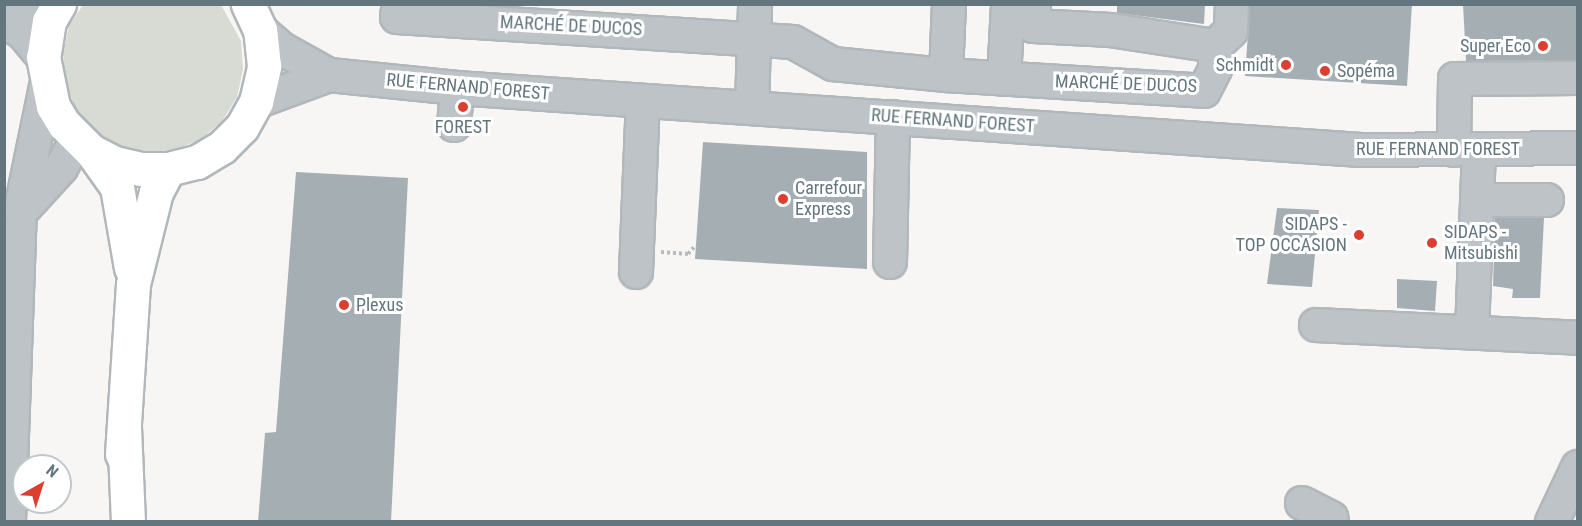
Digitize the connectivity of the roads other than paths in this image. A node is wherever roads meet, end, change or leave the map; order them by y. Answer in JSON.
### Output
{"nodes":[{"id":1,"x":35,"y":4,"type":"edge"},
{"id":2,"x":59,"y":4,"type":"edge"},
{"id":3,"x":399,"y":4,"type":"edge"},
{"id":4,"x":755,"y":4,"type":"edge"},
{"id":5,"x":949,"y":4,"type":"edge"},
{"id":6,"x":1008,"y":4,"type":"edge"},
{"id":7,"x":1034,"y":4,"type":"edge"},
{"id":8,"x":1232,"y":4,"type":"edge"},
{"id":9,"x":4,"y":8,"type":"edge"},
{"id":10,"x":254,"y":17,"type":"edge"},
{"id":11,"x":1111,"y":17,"type":"edge"},
{"id":12,"x":4,"y":22,"type":"edge"},
{"id":13,"x":756,"y":37,"type":"junction"},
{"id":14,"x":1215,"y":46,"type":"junction"},
{"id":15,"x":44,"y":72,"type":"junction"},
{"id":16,"x":329,"y":75,"type":"junction"},
{"id":17,"x":946,"y":75,"type":"junction"},
{"id":18,"x":1578,"y":78,"type":"edge"},
{"id":19,"x":1004,"y":79,"type":"junction"},
{"id":20,"x":457,"y":88,"type":"junction"},
{"id":21,"x":643,"y":100,"type":"junction"},
{"id":22,"x":256,"y":102,"type":"junction"},
{"id":23,"x":752,"y":108,"type":"junction"},
{"id":24,"x":893,"y":117,"type":"junction"},
{"id":25,"x":454,"y":125,"type":"dead end"},
{"id":26,"x":84,"y":145,"type":"junction"},
{"id":27,"x":1578,"y":148,"type":"edge"},
{"id":28,"x":168,"y":169,"type":"junction"},
{"id":29,"x":1473,"y":169,"type":"junction"},
{"id":30,"x":1546,"y":200,"type":"dead end"},
{"id":31,"x":12,"y":220,"type":"edge"},
{"id":32,"x":644,"y":262,"type":"road end"},
{"id":33,"x":890,"y":262,"type":"dead end"},
{"id":34,"x":133,"y":284,"type":"junction"},
{"id":35,"x":1316,"y":325,"type":"dead end"},
{"id":36,"x":1472,"y":332,"type":"junction"},
{"id":37,"x":1578,"y":338,"type":"edge"},
{"id":38,"x":124,"y":427,"type":"junction"},
{"id":39,"x":1578,"y":466,"type":"edge"},
{"id":40,"x":1302,"y":503,"type":"dead end"},
{"id":41,"x":9,"y":522,"type":"edge"},
{"id":42,"x":116,"y":522,"type":"edge"},
{"id":43,"x":128,"y":522,"type":"edge"},
{"id":44,"x":1332,"y":522,"type":"edge"},
{"id":45,"x":1552,"y":522,"type":"edge"}],
"edges":[{"from":1,"to":9,"type":"street"},
{"from":2,"to":15,"type":"main road"},
{"from":3,"to":13,"type":"street","name":"MARCHÉ DE DUCOS"},
{"from":4,"to":13,"type":"street"},
{"from":5,"to":17,"type":"street"},
{"from":6,"to":19,"type":"street"},
{"from":7,"to":11,"type":"street"},
{"from":8,"to":14,"type":"street","name":"MARCHÉ DE DUCOS"},
{"from":10,"to":16,"type":"street","name":"RUE FERNAND FOREST"},
{"from":10,"to":22,"type":"main road"},
{"from":11,"to":14,"type":"street"},
{"from":12,"to":15,"type":"street"},
{"from":13,"to":17,"type":"street","name":"MARCHÉ DE DUCOS"},
{"from":13,"to":23,"type":"street"},
{"from":14,"to":19,"type":"street","name":"MARCHÉ DE DUCOS"},
{"from":15,"to":26,"type":"main road"},
{"from":15,"to":31,"type":"street"},
{"from":16,"to":20,"type":"street","name":"RUE FERNAND FOREST"},
{"from":16,"to":22,"type":"street","name":"RUE FERNAND FOREST"},
{"from":17,"to":19,"type":"street","name":"MARCHÉ DE DUCOS"},
{"from":18,"to":29,"type":"street"},
{"from":20,"to":21,"type":"street","name":"RUE FERNAND FOREST"},
{"from":20,"to":25,"type":"street"},
{"from":21,"to":23,"type":"street","name":"RUE FERNAND FOREST"},
{"from":21,"to":32,"type":"street"},
{"from":22,"to":28,"type":"main road"},
{"from":23,"to":24,"type":"street","name":"RUE FERNAND FOREST"},
{"from":24,"to":29,"type":"street","name":"RUE FERNAND FOREST"},
{"from":24,"to":33,"type":"street"},
{"from":26,"to":28,"type":"main road"},
{"from":26,"to":31,"type":"street"},
{"from":26,"to":34,"type":"main road"},
{"from":27,"to":29,"type":"street","name":"RUE FERNAND FOREST"},
{"from":28,"to":34,"type":"main road"},
{"from":29,"to":30,"type":"street"},
{"from":29,"to":36,"type":"street"},
{"from":31,"to":41,"type":"street"},
{"from":34,"to":38,"type":"main road"},
{"from":35,"to":36,"type":"street"},
{"from":36,"to":37,"type":"street"},
{"from":38,"to":42,"type":"main road"},
{"from":38,"to":43,"type":"main road"},
{"from":39,"to":45,"type":"street"},
{"from":40,"to":44,"type":"street"}]}
